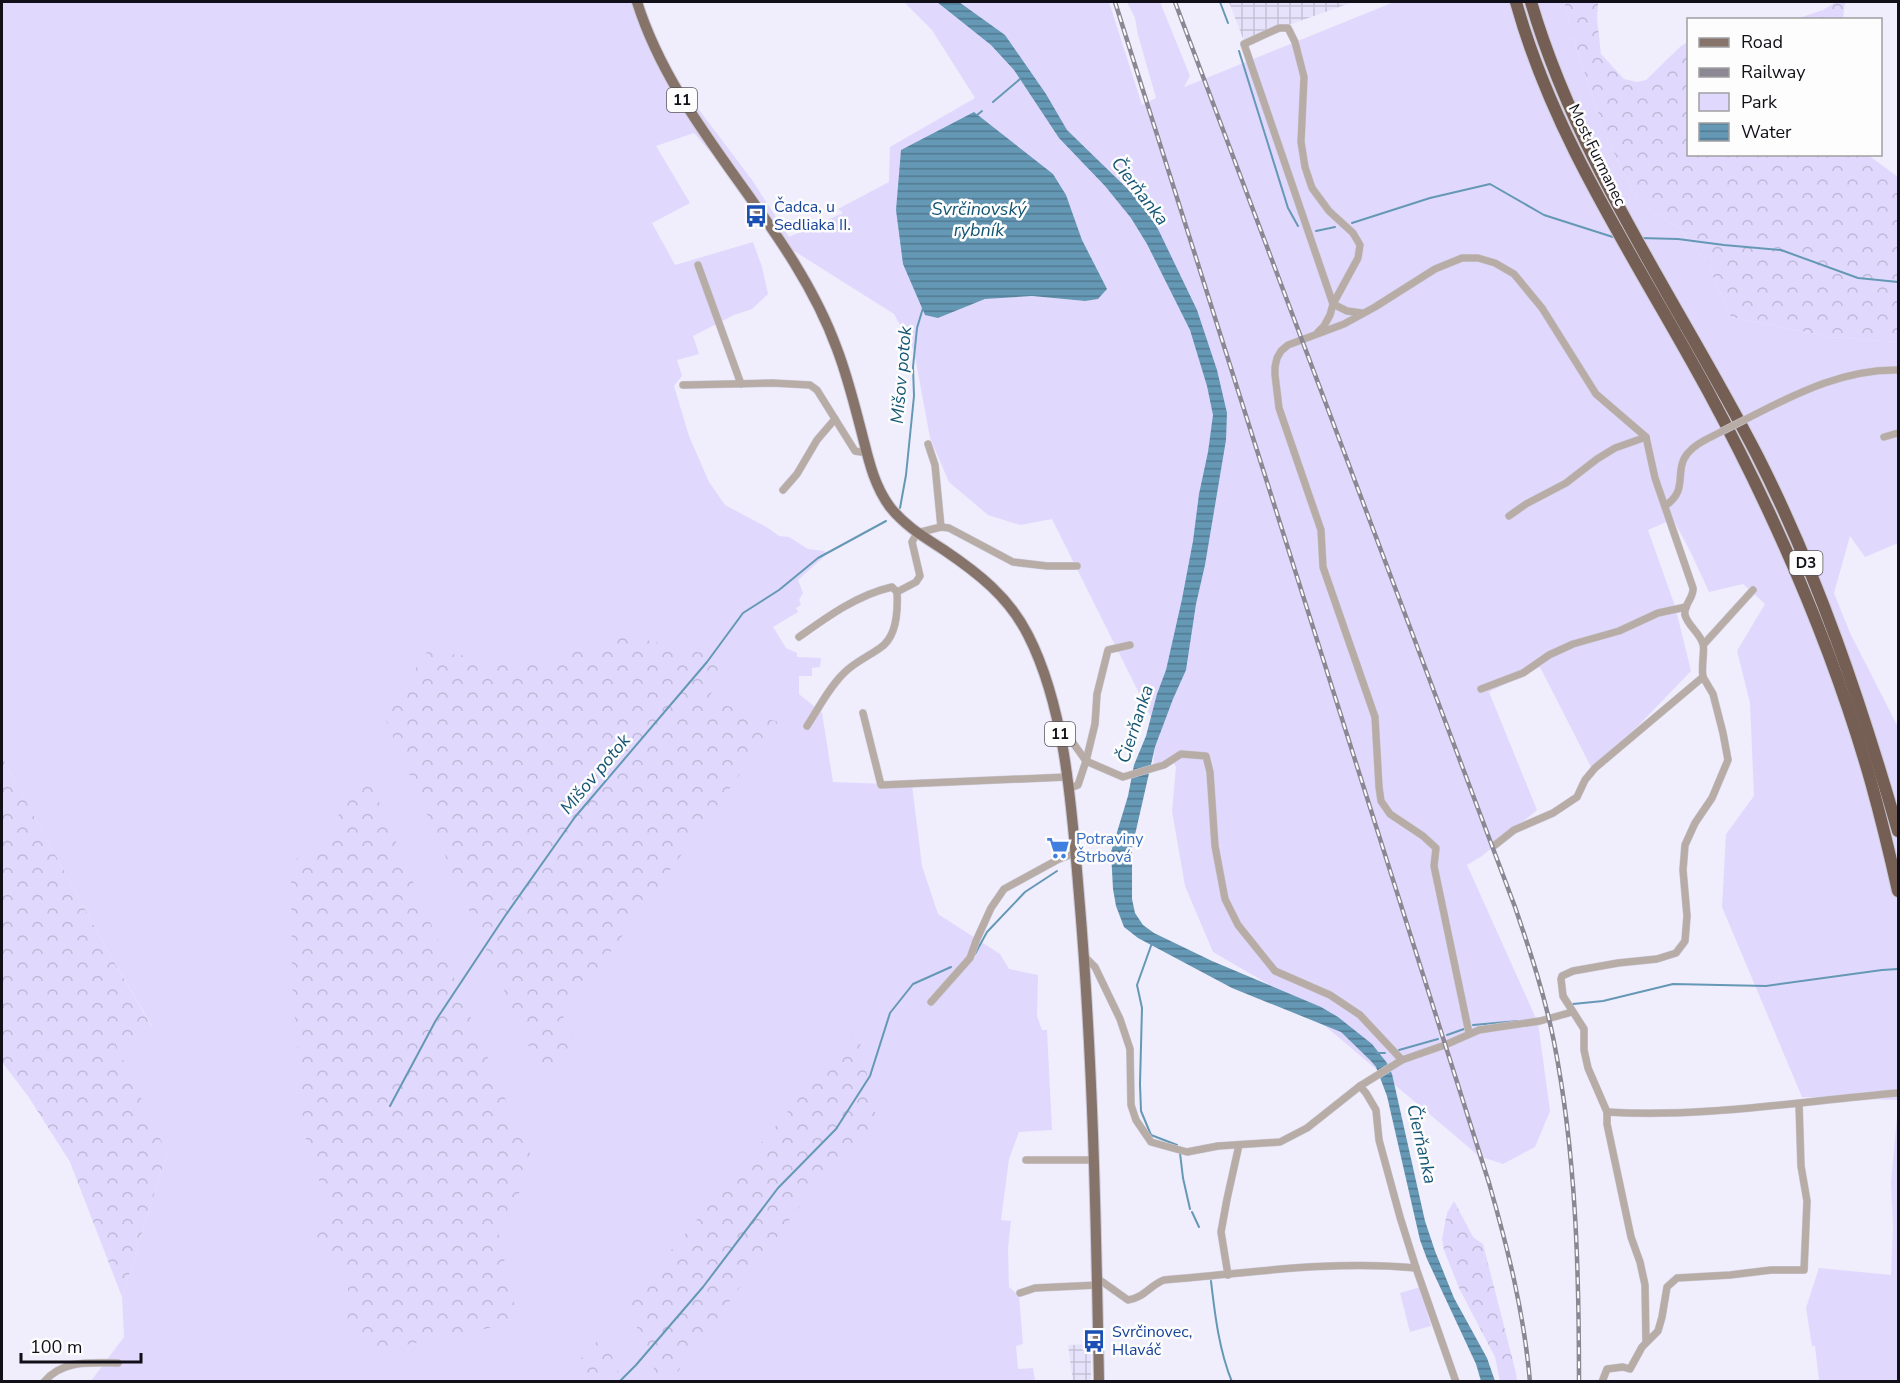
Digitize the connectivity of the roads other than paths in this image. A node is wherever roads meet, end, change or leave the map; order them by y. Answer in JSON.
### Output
{"nodes":[{"id":1,"x":636,"y":2,"type":"edge"},
{"id":2,"x":1516,"y":2,"type":"edge"},
{"id":3,"x":1531,"y":2,"type":"edge"},
{"id":4,"x":698,"y":265,"type":"dead end"},
{"id":5,"x":1333,"y":304,"type":"junction"},
{"id":6,"x":1365,"y":313,"type":"junction"},
{"id":7,"x":1316,"y":334,"type":"junction"},
{"id":8,"x":1899,"y":370,"type":"edge"},
{"id":9,"x":741,"y":384,"type":"junction"},
{"id":10,"x":683,"y":385,"type":"dead end"},
{"id":11,"x":835,"y":419,"type":"junction"},
{"id":12,"x":1899,"y":433,"type":"edge"},
{"id":13,"x":1646,"y":437,"type":"junction"},
{"id":14,"x":1884,"y":437,"type":"dead end"},
{"id":15,"x":928,"y":444,"type":"dead end"},
{"id":16,"x":866,"y":450,"type":"junction"},
{"id":17,"x":783,"y":490,"type":"dead end"},
{"id":18,"x":1665,"y":506,"type":"junction"},
{"id":19,"x":1509,"y":516,"type":"dead end"},
{"id":20,"x":941,"y":527,"type":"junction"},
{"id":21,"x":917,"y":532,"type":"junction"},
{"id":22,"x":1077,"y":566,"type":"dead end"},
{"id":23,"x":1752,"y":590,"type":"dead end"},
{"id":24,"x":897,"y":592,"type":"junction"},
{"id":25,"x":1686,"y":607,"type":"junction"},
{"id":26,"x":799,"y":638,"type":"dead end"},
{"id":27,"x":1704,"y":644,"type":"junction"},
{"id":28,"x":1130,"y":645,"type":"dead end"},
{"id":29,"x":1703,"y":677,"type":"junction"},
{"id":30,"x":1481,"y":689,"type":"dead end"},
{"id":31,"x":863,"y":713,"type":"dead end"},
{"id":32,"x":807,"y":726,"type":"dead end"},
{"id":33,"x":1060,"y":738,"type":"junction"},
{"id":34,"x":1086,"y":761,"type":"junction"},
{"id":35,"x":1067,"y":777,"type":"junction"},
{"id":36,"x":1068,"y":789,"type":"junction"},
{"id":37,"x":1899,"y":831,"type":"edge"},
{"id":38,"x":1495,"y":845,"type":"dead end"},
{"id":39,"x":1076,"y":853,"type":"junction"},
{"id":40,"x":1899,"y":891,"type":"edge"},
{"id":41,"x":1084,"y":956,"type":"junction"},
{"id":42,"x":931,"y":1002,"type":"dead end"},
{"id":43,"x":1572,"y":1012,"type":"junction"},
{"id":44,"x":1469,"y":1033,"type":"junction"},
{"id":45,"x":1402,"y":1060,"type":"junction"},
{"id":46,"x":1362,"y":1085,"type":"junction"},
{"id":47,"x":1899,"y":1093,"type":"edge"},
{"id":48,"x":1799,"y":1104,"type":"junction"},
{"id":49,"x":1607,"y":1112,"type":"junction"},
{"id":50,"x":1239,"y":1145,"type":"junction"},
{"id":51,"x":1026,"y":1160,"type":"dead end"},
{"id":52,"x":1094,"y":1160,"type":"junction"},
{"id":53,"x":1416,"y":1268,"type":"junction"},
{"id":54,"x":1228,"y":1275,"type":"junction"},
{"id":55,"x":1097,"y":1281,"type":"junction"},
{"id":56,"x":1020,"y":1293,"type":"dead end"},
{"id":57,"x":1646,"y":1342,"type":"junction"},
{"id":58,"x":118,"y":1363,"type":"dead end"},
{"id":59,"x":44,"y":1382,"type":"edge"},
{"id":60,"x":1099,"y":1382,"type":"edge"},
{"id":61,"x":1456,"y":1382,"type":"edge"},
{"id":62,"x":1602,"y":1382,"type":"edge"}],
"edges":[{"from":1,"to":16,"type":"main road","number":"11"},
{"from":2,"to":40,"type":"highway","name":"Most Furmanec","number":"D3"},
{"from":3,"to":37,"type":"highway","name":"Most Furmanec","number":"D3"},
{"from":4,"to":9,"type":"street"},
{"from":5,"to":5,"type":"street"},
{"from":5,"to":6,"type":"street"},
{"from":5,"to":7,"type":"street"},
{"from":6,"to":7,"type":"street"},
{"from":6,"to":13,"type":"street"},
{"from":7,"to":44,"type":"street"},
{"from":8,"to":18,"type":"street","bridge":true},
{"from":9,"to":10,"type":"street"},
{"from":9,"to":11,"type":"street"},
{"from":11,"to":16,"type":"street"},
{"from":11,"to":17,"type":"street"},
{"from":12,"to":14,"type":"street"},
{"from":13,"to":18,"type":"street"},
{"from":13,"to":19,"type":"street"},
{"from":15,"to":20,"type":"street"},
{"from":16,"to":21,"type":"main road","number":"11"},
{"from":18,"to":25,"type":"street"},
{"from":20,"to":21,"type":"street"},
{"from":20,"to":22,"type":"street"},
{"from":21,"to":24,"type":"street"},
{"from":21,"to":33,"type":"main road","number":"11"},
{"from":23,"to":27,"type":"street"},
{"from":24,"to":26,"type":"street"},
{"from":24,"to":32,"type":"street"},
{"from":25,"to":27,"type":"street"},
{"from":25,"to":30,"type":"street"},
{"from":27,"to":29,"type":"street"},
{"from":28,"to":34,"type":"street"},
{"from":29,"to":38,"type":"street"},
{"from":29,"to":43,"type":"street"},
{"from":31,"to":35,"type":"street"},
{"from":33,"to":34,"type":"street"},
{"from":33,"to":35,"type":"main road","number":"11"},
{"from":34,"to":36,"type":"street"},
{"from":34,"to":45,"type":"street"},
{"from":35,"to":36,"type":"main road","number":"11"},
{"from":36,"to":39,"type":"main road","number":"11"},
{"from":39,"to":41,"type":"main road","number":"11"},
{"from":39,"to":42,"type":"street"},
{"from":41,"to":50,"type":"street"},
{"from":41,"to":52,"type":"main road","number":"11"},
{"from":43,"to":44,"type":"street"},
{"from":43,"to":49,"type":"street"},
{"from":44,"to":45,"type":"street"},
{"from":45,"to":46,"type":"street"},
{"from":46,"to":50,"type":"street"},
{"from":46,"to":53,"type":"street"},
{"from":47,"to":48,"type":"street"},
{"from":48,"to":49,"type":"street"},
{"from":48,"to":57,"type":"street"},
{"from":49,"to":57,"type":"street"},
{"from":50,"to":54,"type":"street"},
{"from":51,"to":52,"type":"street"},
{"from":52,"to":55,"type":"main road","number":"11"},
{"from":53,"to":54,"type":"street"},
{"from":53,"to":61,"type":"street"},
{"from":54,"to":55,"type":"street"},
{"from":55,"to":56,"type":"street"},
{"from":55,"to":60,"type":"main road","number":"11"},
{"from":57,"to":62,"type":"street"},
{"from":58,"to":59,"type":"street"}]}
